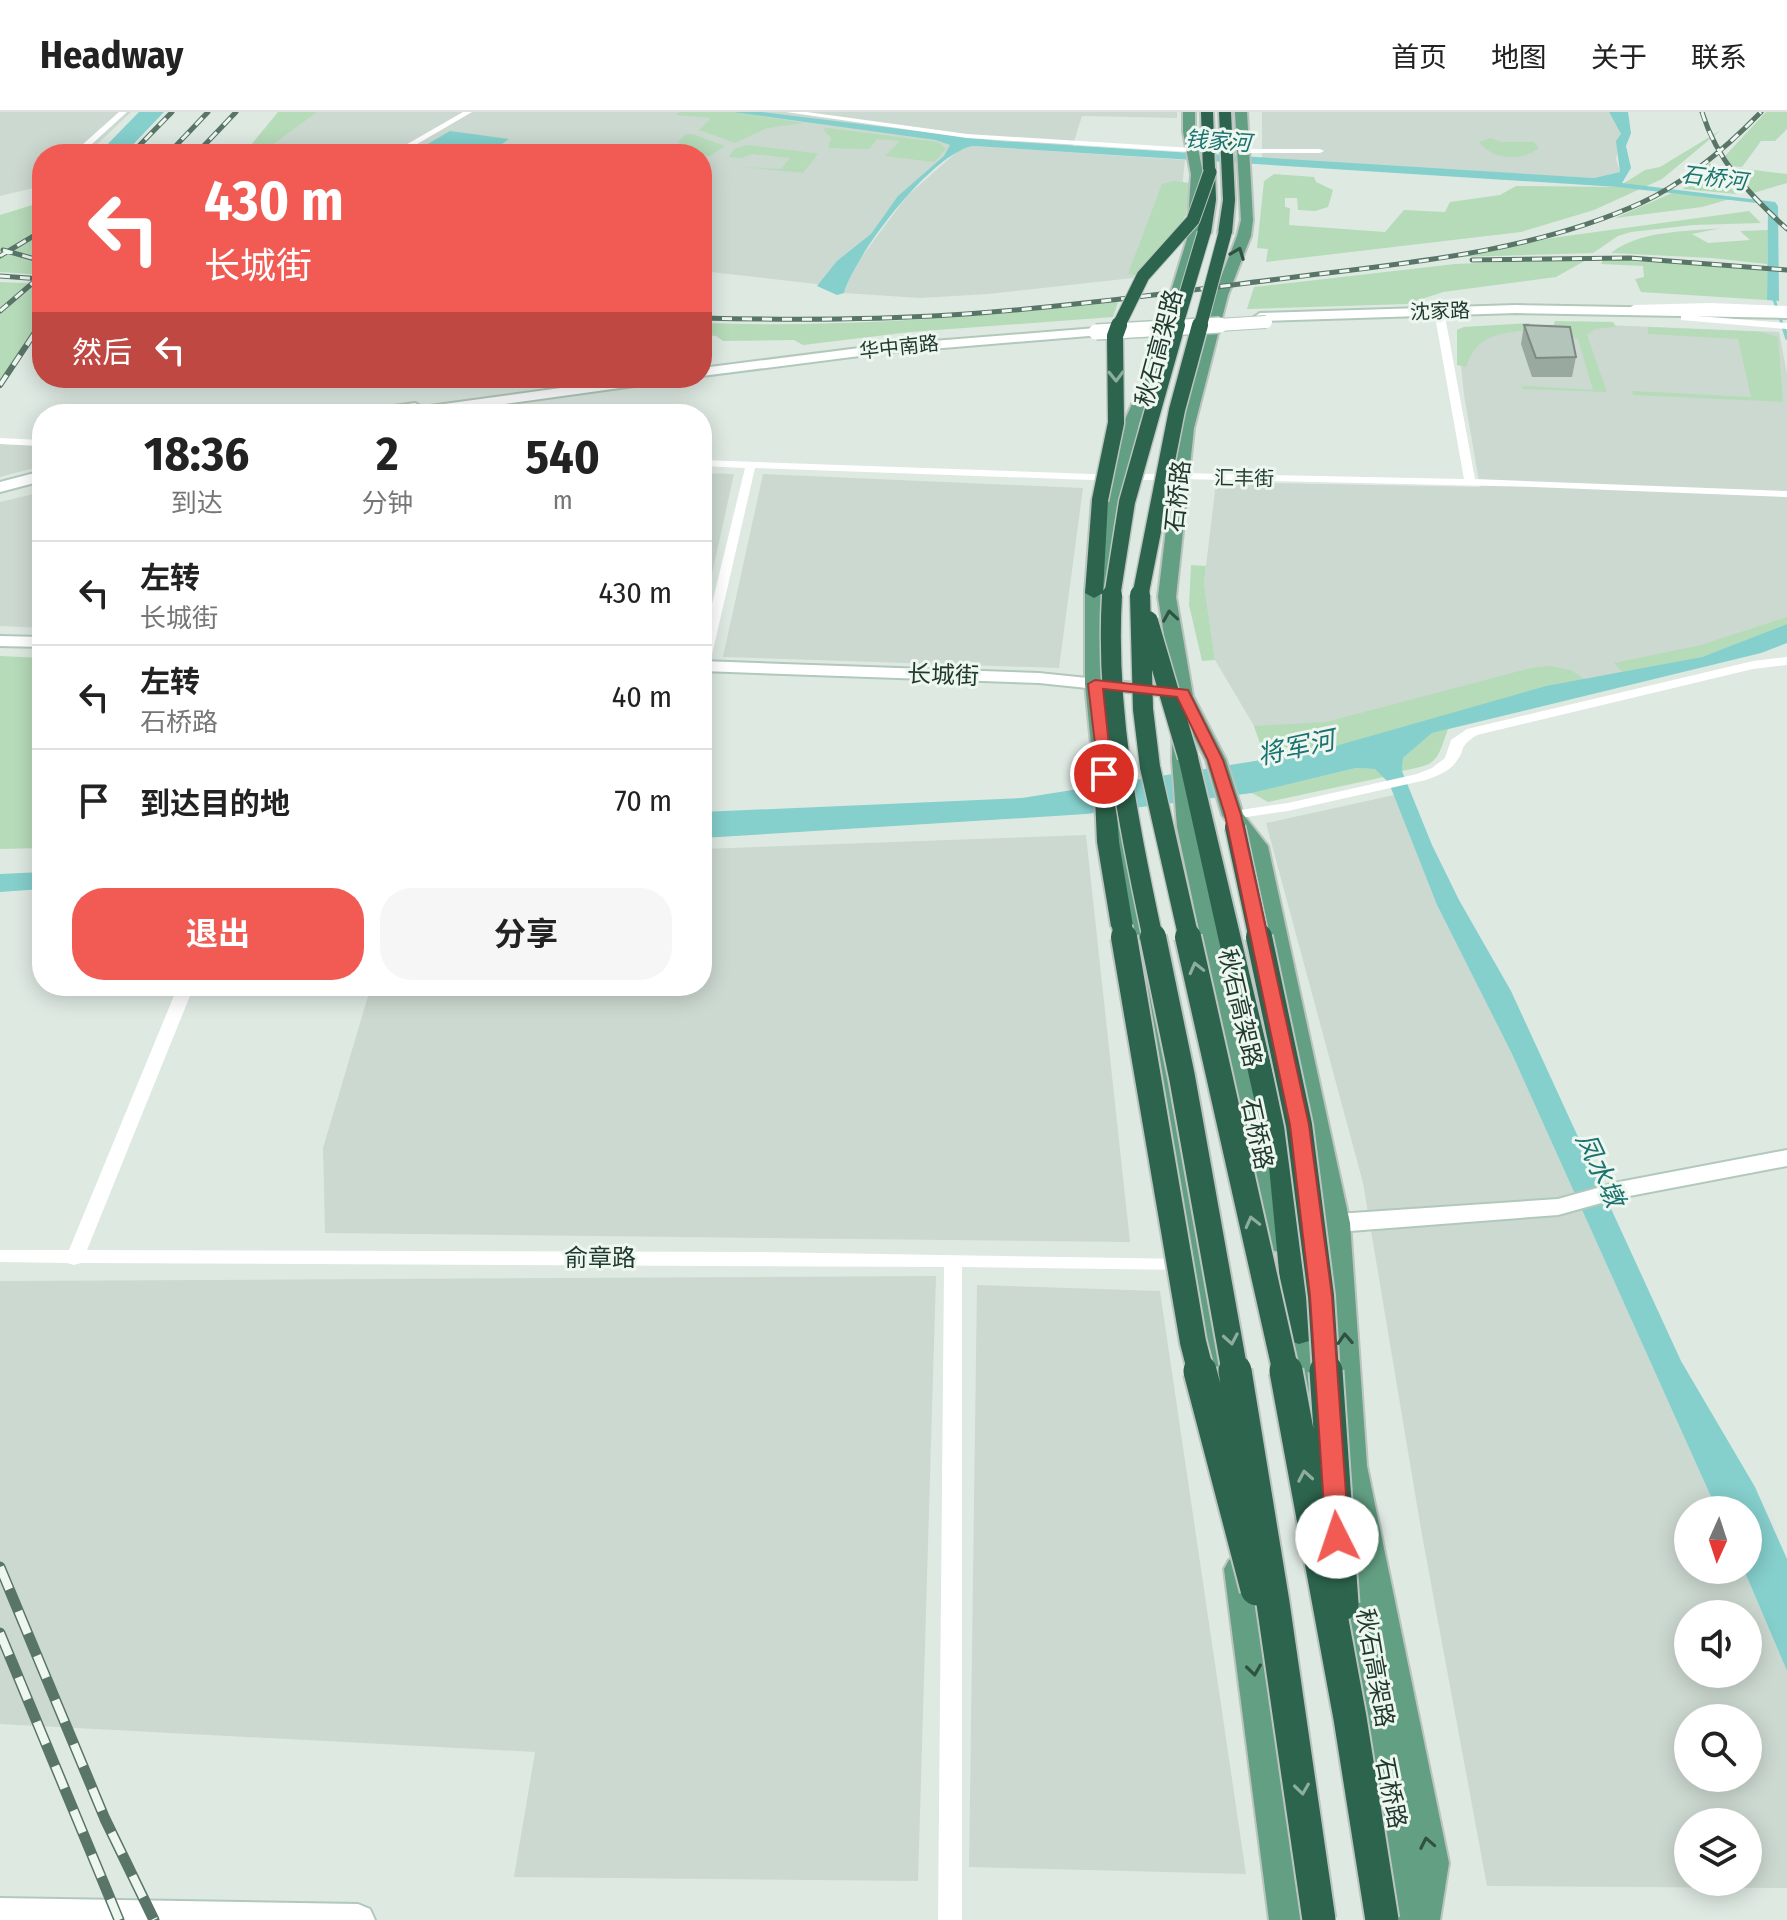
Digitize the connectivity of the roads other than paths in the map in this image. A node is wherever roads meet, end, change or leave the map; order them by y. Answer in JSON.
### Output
{"nodes":[{"id":1,"x":123,"y":112,"type":"edge"},
{"id":2,"x":468,"y":112,"type":"edge"},
{"id":3,"x":790,"y":112,"type":"edge"},
{"id":4,"x":1189,"y":112,"type":"edge"},
{"id":5,"x":1207,"y":112,"type":"edge"},
{"id":6,"x":1225,"y":112,"type":"edge"},
{"id":7,"x":1241,"y":112,"type":"edge"},
{"id":8,"x":821,"y":114,"type":"edge"},
{"id":9,"x":810,"y":126,"type":"dead end"},
{"id":10,"x":87,"y":144,"type":"edge"},
{"id":11,"x":412,"y":144,"type":"edge"},
{"id":12,"x":1320,"y":151,"type":"dead end"},
{"id":13,"x":1193,"y":155,"type":"junction"},
{"id":14,"x":1243,"y":158,"type":"junction"},
{"id":15,"x":1210,"y":172,"type":"junction"},
{"id":16,"x":1440,"y":315,"type":"junction"},
{"id":17,"x":1780,"y":316,"type":"edge"},
{"id":18,"x":1095,"y":329,"type":"junction"},
{"id":19,"x":712,"y":365,"type":"edge"},
{"id":20,"x":712,"y":371,"type":"edge"},
{"id":21,"x":548,"y":388,"type":"edge"},
{"id":22,"x":590,"y":388,"type":"edge"},
{"id":23,"x":436,"y":404,"type":"edge"},
{"id":24,"x":474,"y":404,"type":"edge"},
{"id":25,"x":0,"y":441,"type":"edge"},
{"id":26,"x":32,"y":443,"type":"edge"},
{"id":27,"x":712,"y":463,"type":"edge"},
{"id":28,"x":751,"y":464,"type":"junction"},
{"id":29,"x":1180,"y":476,"type":"junction"},
{"id":30,"x":1119,"y":478,"type":"junction"},
{"id":31,"x":32,"y":479,"type":"edge"},
{"id":32,"x":1470,"y":482,"type":"junction"},
{"id":33,"x":32,"y":486,"type":"edge"},
{"id":34,"x":0,"y":487,"type":"edge"},
{"id":35,"x":0,"y":494,"type":"edge"},
{"id":36,"x":1787,"y":494,"type":"edge"},
{"id":37,"x":1094,"y":593,"type":"junction"},
{"id":38,"x":1140,"y":594,"type":"junction"},
{"id":39,"x":712,"y":630,"type":"edge"},
{"id":40,"x":0,"y":641,"type":"edge"},
{"id":41,"x":32,"y":642,"type":"edge"},
{"id":42,"x":1787,"y":661,"type":"edge"},
{"id":43,"x":712,"y":668,"type":"edge"},
{"id":44,"x":1095,"y":684,"type":"junction"},
{"id":45,"x":1183,"y":693,"type":"junction"},
{"id":46,"x":1104,"y":778,"type":"joint"},
{"id":47,"x":1232,"y":814,"type":"junction"},
{"id":48,"x":1111,"y":821,"type":"junction"},
{"id":49,"x":182,"y":996,"type":"edge"},
{"id":50,"x":1787,"y":1158,"type":"edge"},
{"id":51,"x":1337,"y":1223,"type":"junction"},
{"id":52,"x":0,"y":1256,"type":"edge"},
{"id":53,"x":74,"y":1258,"type":"junction"},
{"id":54,"x":953,"y":1261,"type":"junction"},
{"id":55,"x":1200,"y":1264,"type":"junction"},
{"id":56,"x":1299,"y":1334,"type":"junction"},
{"id":57,"x":1350,"y":1718,"type":"junction"},
{"id":58,"x":1294,"y":1731,"type":"junction"},
{"id":59,"x":0,"y":1914,"type":"edge"},
{"id":60,"x":358,"y":1920,"type":"edge"},
{"id":61,"x":950,"y":1920,"type":"edge"},
{"id":62,"x":1287,"y":1920,"type":"edge"},
{"id":63,"x":1319,"y":1920,"type":"edge"},
{"id":64,"x":1382,"y":1920,"type":"edge"},
{"id":65,"x":1419,"y":1920,"type":"edge"}],
"edges":[{"from":1,"to":10,"type":"street"},
{"from":2,"to":11,"type":"street"},
{"from":3,"to":8,"type":"street"},
{"from":4,"to":13,"type":"main road"},
{"from":5,"to":15,"type":"highway","name":"秋石高架路"},
{"from":6,"to":38,"type":"highway","name":"秋石高架路","bridge":true},
{"from":7,"to":14,"type":"main road","name":"石桥路"},
{"from":8,"to":9,"type":"street"},
{"from":8,"to":13,"type":"street"},
{"from":12,"to":14,"type":"street"},
{"from":13,"to":30,"type":"main road"},
{"from":29,"to":14,"type":"main road","name":"石桥路","one_way":true},
{"from":15,"to":37,"type":"highway","one_way":true,"bridge":true},
{"from":15,"to":58,"type":"highway","name":"秋石高架路","one_way":true,"bridge":true},
{"from":16,"to":17,"type":"main road","name":"沈家路"},
{"from":16,"to":17,"type":"main road","name":"沈家路"},
{"from":16,"to":18,"type":"main road","name":"沈家路","bridge":true},
{"from":16,"to":32,"type":"street"},
{"from":18,"to":19,"type":"main road","name":"华中南路"},
{"from":18,"to":20,"type":"main road","name":"华中南路"},
{"from":21,"to":23,"type":"main road"},
{"from":22,"to":24,"type":"main road"},
{"from":25,"to":26,"type":"street"},
{"from":27,"to":28,"type":"street","name":"汇丰街"},
{"from":28,"to":30,"type":"street","name":"汇丰街"},
{"from":28,"to":39,"type":"street"},
{"from":29,"to":30,"type":"street","name":"汇丰街"},
{"from":29,"to":32,"type":"street","name":"汇丰街"},
{"from":45,"to":29,"type":"main road","name":"石桥路","one_way":true},
{"from":30,"to":37,"type":"main road"},
{"from":31,"to":34,"type":"main road"},
{"from":32,"to":36,"type":"street","name":"汇丰街"},
{"from":33,"to":35,"type":"main road"},
{"from":37,"to":44,"type":"main road"},
{"from":38,"to":56,"type":"highway","bridge":true},
{"from":57,"to":38,"type":"highway","name":"秋石高架路","one_way":true,"bridge":true},
{"from":40,"to":41,"type":"main road"},
{"from":42,"to":47,"type":"street"},
{"from":43,"to":44,"type":"main road","name":"长城街"},
{"from":44,"to":45,"type":"main road","name":"长城街"},
{"from":44,"to":46,"type":"main road"},
{"from":45,"to":47,"type":"main road"},
{"from":45,"to":56,"type":"main road","name":"石桥路"},
{"from":46,"to":48,"type":"highway"},
{"from":47,"to":51,"type":"main road"},
{"from":47,"to":57,"type":"highway","bridge":true},
{"from":48,"to":55,"type":"main road"},
{"from":48,"to":58,"type":"highway","bridge":true},
{"from":49,"to":53,"type":"street"},
{"from":50,"to":51,"type":"main road"},
{"from":65,"to":51,"type":"main road","one_way":true},
{"from":52,"to":53,"type":"street","name":"俞章路"},
{"from":53,"to":54,"type":"street","name":"俞章路"},
{"from":54,"to":55,"type":"street","name":"俞章路"},
{"from":54,"to":61,"type":"street"},
{"from":55,"to":62,"type":"main road","one_way":true},
{"from":56,"to":65,"type":"main road","name":"石桥路"},
{"from":57,"to":64,"type":"highway","name":"秋石高架路","bridge":true},
{"from":58,"to":63,"type":"highway","name":"秋石高架路","one_way":true,"bridge":true},
{"from":59,"to":60,"type":"main road"}]}
